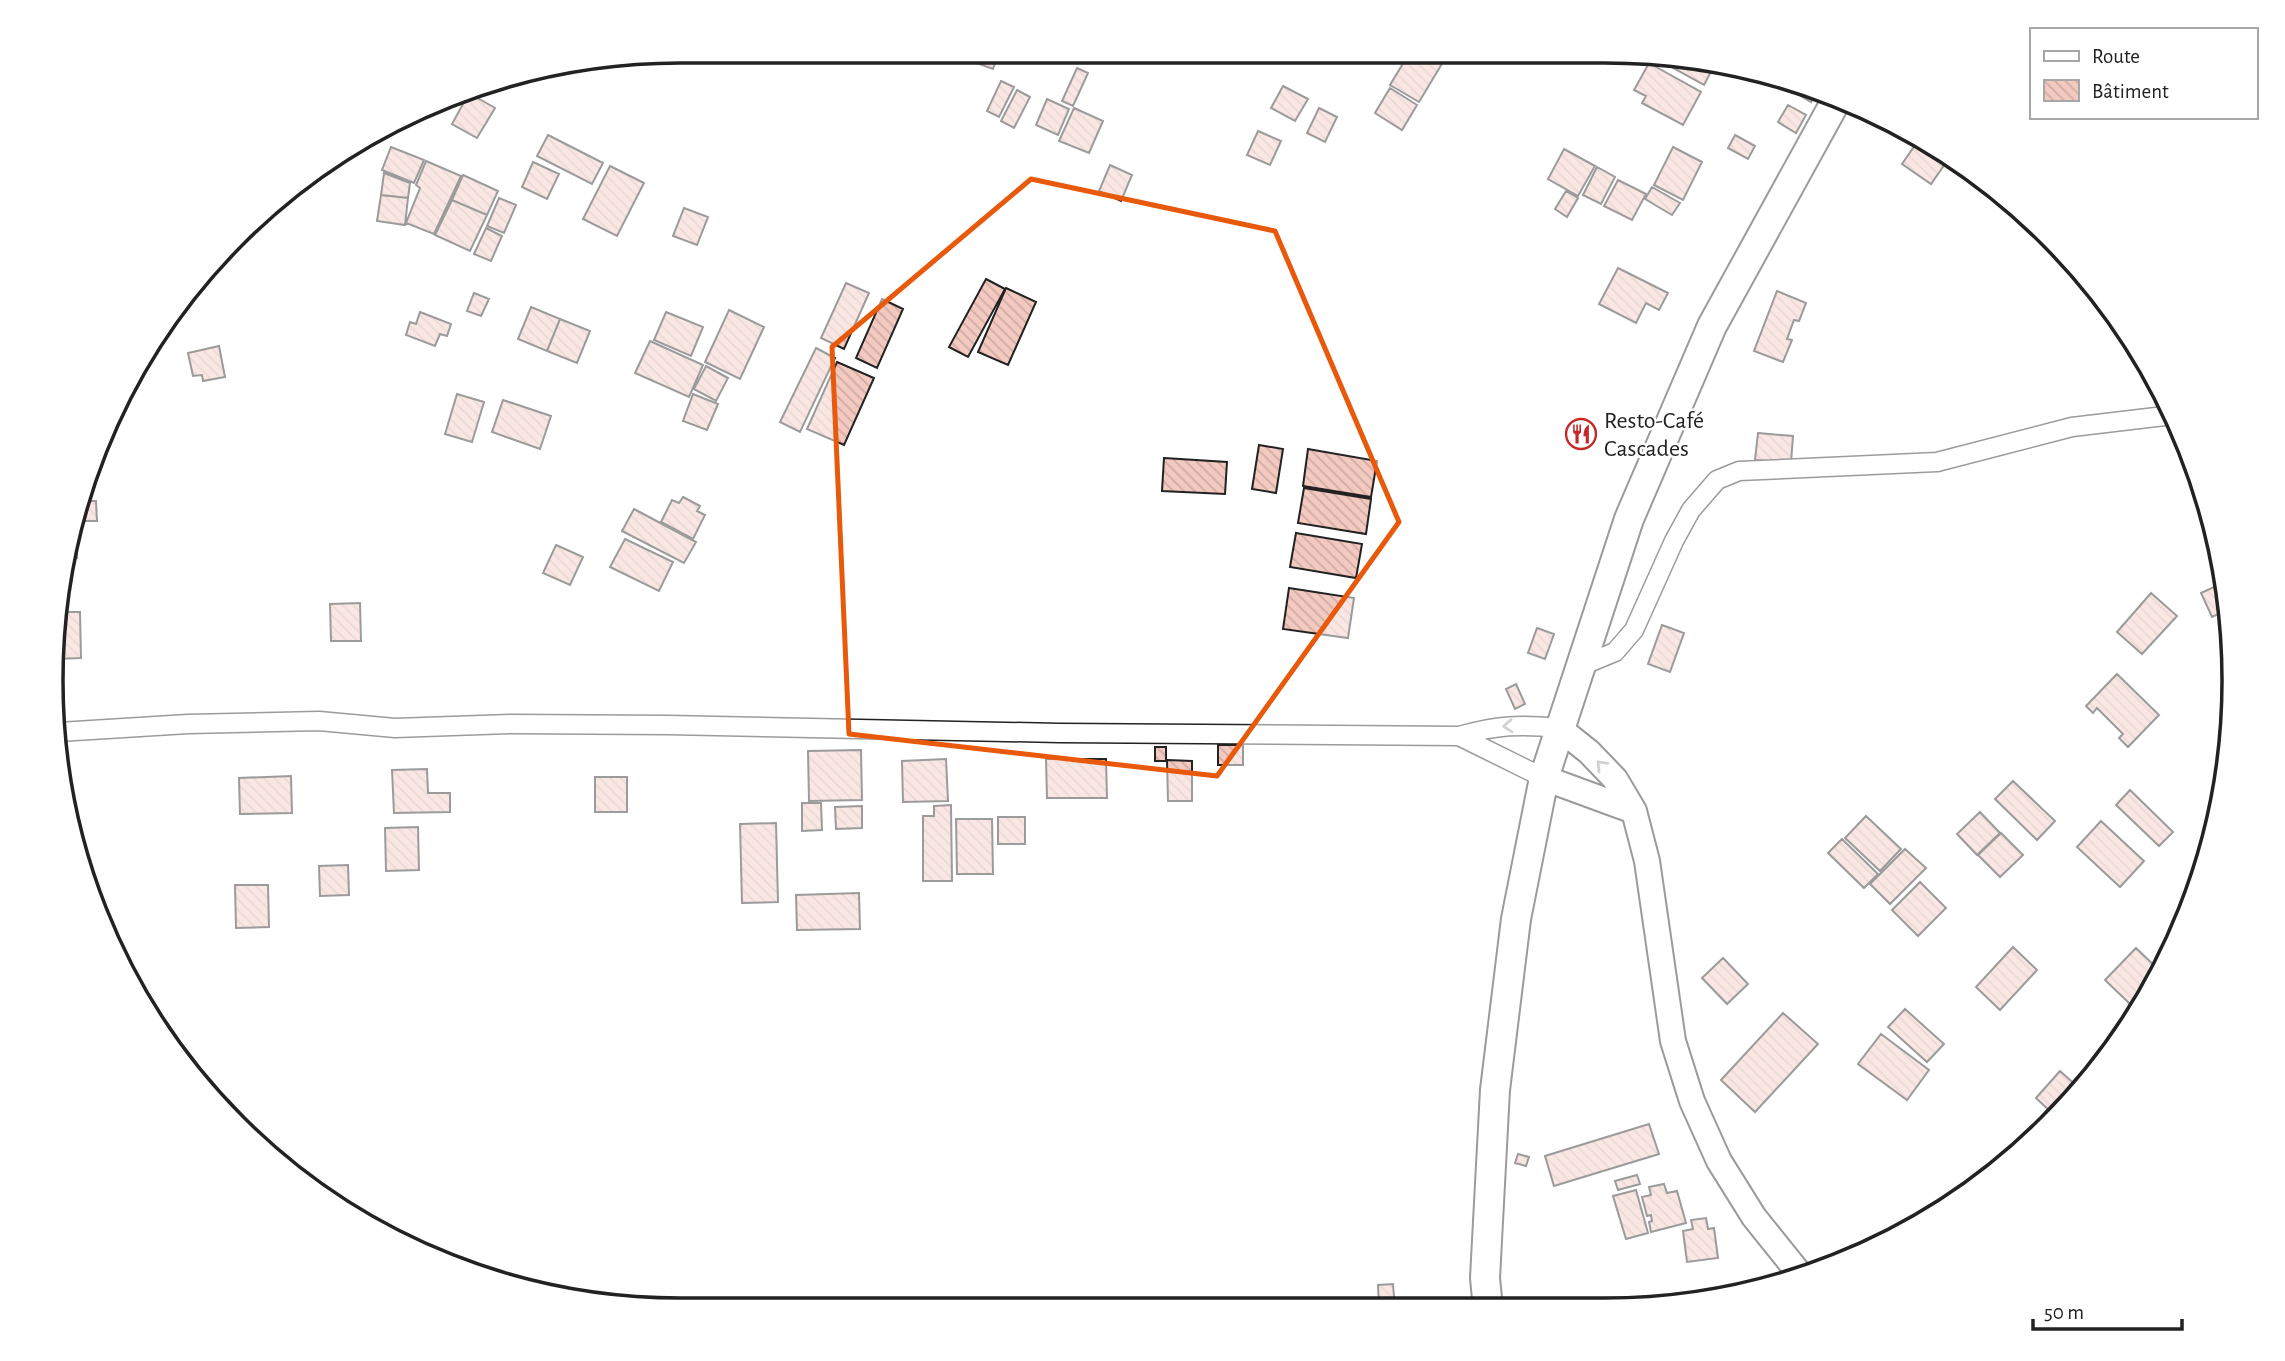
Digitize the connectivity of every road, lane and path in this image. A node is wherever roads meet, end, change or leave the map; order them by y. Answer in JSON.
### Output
{"nodes":[{"id":1,"x":1833,"y":107,"type":"edge"},
{"id":2,"x":2162,"y":416,"type":"edge"},
{"id":3,"x":1581,"y":666,"type":"junction"},
{"id":4,"x":1559,"y":728,"type":"junction"},
{"id":5,"x":65,"y":732,"type":"edge"},
{"id":6,"x":1459,"y":736,"type":"junction"},
{"id":7,"x":1544,"y":778,"type":"junction"},
{"id":8,"x":1634,"y":811,"type":"junction"},
{"id":9,"x":1795,"y":1268,"type":"edge"},
{"id":10,"x":1487,"y":1298,"type":"edge"}],
"edges":[{"from":1,"to":3,"type":"main road"},
{"from":2,"to":3,"type":"street"},
{"from":3,"to":4,"type":"main road"},
{"from":4,"to":6,"type":"street","one_way":true},
{"from":4,"to":7,"type":"main road"},
{"from":8,"to":4,"type":"main road","one_way":true},
{"from":5,"to":6,"type":"street"},
{"from":6,"to":7,"type":"street"},
{"from":7,"to":8,"type":"main road"},
{"from":7,"to":10,"type":"main road"},
{"from":8,"to":9,"type":"main road"}]}
